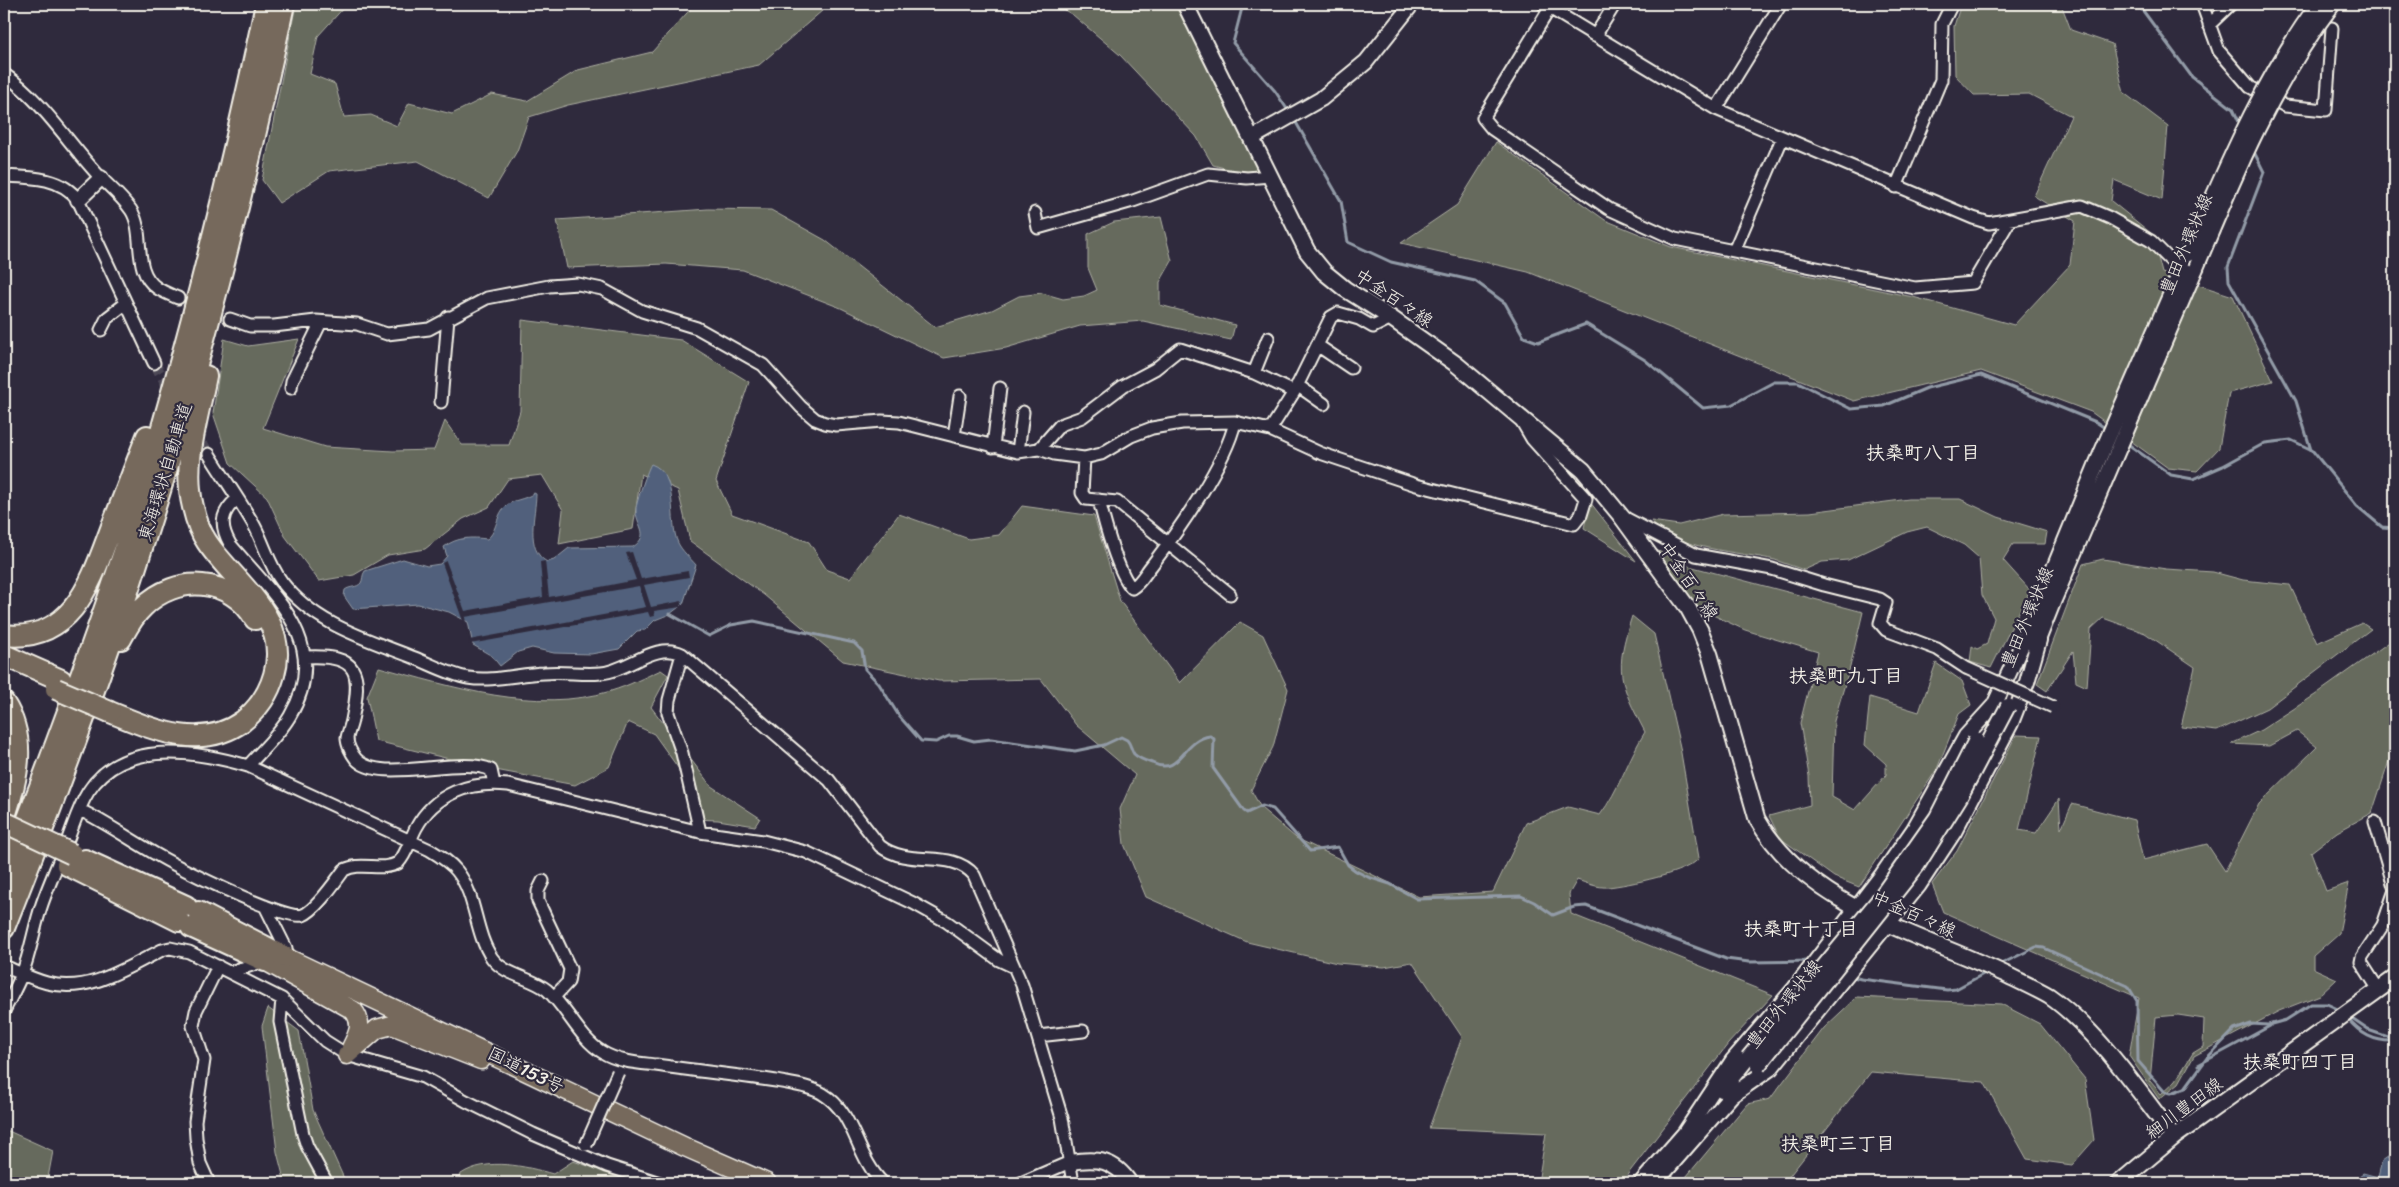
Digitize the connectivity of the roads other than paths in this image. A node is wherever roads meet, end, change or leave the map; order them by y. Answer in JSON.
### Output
{"nodes":[{"id":1,"x":266,"y":4,"type":"edge"},
{"id":2,"x":284,"y":4,"type":"edge"},
{"id":3,"x":1185,"y":4,"type":"edge"},
{"id":4,"x":1412,"y":4,"type":"edge"},
{"id":5,"x":1615,"y":4,"type":"edge"},
{"id":6,"x":1781,"y":4,"type":"edge"},
{"id":7,"x":1952,"y":4,"type":"edge"},
{"id":8,"x":2202,"y":4,"type":"edge"},
{"id":9,"x":2231,"y":4,"type":"edge"},
{"id":10,"x":2318,"y":4,"type":"edge"},
{"id":11,"x":2333,"y":4,"type":"edge"},
{"id":12,"x":1546,"y":6,"type":"edge"},
{"id":13,"x":2209,"y":25,"type":"junction"},
{"id":14,"x":2332,"y":28,"type":"dead end"},
{"id":15,"x":1595,"y":36,"type":"junction"},
{"id":16,"x":4,"y":74,"type":"edge"},
{"id":17,"x":1716,"y":109,"type":"junction"},
{"id":18,"x":1252,"y":138,"type":"junction"},
{"id":19,"x":1782,"y":139,"type":"junction"},
{"id":20,"x":4,"y":176,"type":"edge"},
{"id":21,"x":1270,"y":176,"type":"junction"},
{"id":22,"x":101,"y":178,"type":"junction"},
{"id":23,"x":237,"y":180,"type":"junction"},
{"id":24,"x":1896,"y":186,"type":"junction"},
{"id":25,"x":78,"y":200,"type":"junction"},
{"id":26,"x":1035,"y":213,"type":"dead end"},
{"id":27,"x":2010,"y":220,"type":"junction"},
{"id":28,"x":1734,"y":251,"type":"junction"},
{"id":29,"x":2189,"y":267,"type":"junction"},
{"id":30,"x":178,"y":298,"type":"tunnel mouth"},
{"id":31,"x":125,"y":304,"type":"junction"},
{"id":32,"x":448,"y":317,"type":"junction"},
{"id":33,"x":1391,"y":318,"type":"junction"},
{"id":34,"x":230,"y":319,"type":"tunnel mouth"},
{"id":35,"x":321,"y":322,"type":"junction"},
{"id":36,"x":100,"y":330,"type":"dead end"},
{"id":37,"x":1268,"y":338,"type":"dead end"},
{"id":38,"x":1317,"y":345,"type":"junction"},
{"id":39,"x":154,"y":362,"type":"tunnel mouth"},
{"id":40,"x":1351,"y":368,"type":"dead end"},
{"id":41,"x":1254,"y":373,"type":"junction"},
{"id":42,"x":291,"y":388,"type":"dead end"},
{"id":43,"x":1000,"y":388,"type":"dead end"},
{"id":44,"x":1295,"y":389,"type":"junction"},
{"id":45,"x":960,"y":396,"type":"dead end"},
{"id":46,"x":441,"y":402,"type":"dead end"},
{"id":47,"x":1324,"y":404,"type":"dead end"},
{"id":48,"x":1023,"y":412,"type":"dead end"},
{"id":49,"x":1517,"y":414,"type":"junction"},
{"id":50,"x":1235,"y":422,"type":"junction"},
{"id":51,"x":1270,"y":430,"type":"junction"},
{"id":52,"x":954,"y":436,"type":"junction"},
{"id":53,"x":993,"y":447,"type":"junction"},
{"id":54,"x":1039,"y":449,"type":"junction"},
{"id":55,"x":1018,"y":452,"type":"junction"},
{"id":56,"x":209,"y":454,"type":"tunnel mouth"},
{"id":57,"x":1084,"y":458,"type":"junction"},
{"id":58,"x":237,"y":499,"type":"junction"},
{"id":59,"x":1100,"y":500,"type":"junction"},
{"id":60,"x":1621,"y":516,"type":"junction"},
{"id":61,"x":1167,"y":544,"type":"junction"},
{"id":62,"x":2066,"y":556,"type":"junction"},
{"id":63,"x":1230,"y":594,"type":"dead end"},
{"id":64,"x":4,"y":635,"type":"edge"},
{"id":65,"x":2039,"y":640,"type":"junction"},
{"id":66,"x":682,"y":654,"type":"junction"},
{"id":67,"x":4,"y":656,"type":"edge"},
{"id":68,"x":305,"y":657,"type":"junction"},
{"id":69,"x":4,"y":667,"type":"edge"},
{"id":70,"x":58,"y":684,"type":"junction"},
{"id":71,"x":4,"y":703,"type":"edge"},
{"id":72,"x":2002,"y":704,"type":"junction"},
{"id":73,"x":112,"y":707,"type":"junction"},
{"id":74,"x":2053,"y":707,"type":"dead end"},
{"id":75,"x":248,"y":766,"type":"junction"},
{"id":76,"x":494,"y":784,"type":"junction"},
{"id":77,"x":80,"y":810,"type":"junction"},
{"id":78,"x":4,"y":820,"type":"edge"},
{"id":79,"x":2375,"y":822,"type":"dead end"},
{"id":80,"x":700,"y":832,"type":"junction"},
{"id":81,"x":4,"y":835,"type":"edge"},
{"id":82,"x":410,"y":841,"type":"junction"},
{"id":83,"x":70,"y":859,"type":"junction"},
{"id":84,"x":29,"y":866,"type":"junction"},
{"id":85,"x":4,"y":881,"type":"edge"},
{"id":86,"x":543,"y":881,"type":"dead end"},
{"id":87,"x":265,"y":906,"type":"junction"},
{"id":88,"x":2392,"y":906,"type":"edge"},
{"id":89,"x":1857,"y":909,"type":"junction"},
{"id":90,"x":189,"y":917,"type":"junction"},
{"id":91,"x":1890,"y":924,"type":"junction"},
{"id":92,"x":4,"y":928,"type":"edge"},
{"id":93,"x":285,"y":956,"type":"junction"},
{"id":94,"x":265,"y":961,"type":"junction"},
{"id":95,"x":218,"y":966,"type":"junction"},
{"id":96,"x":1014,"y":967,"type":"junction"},
{"id":97,"x":13,"y":970,"type":"edge"},
{"id":98,"x":230,"y":972,"type":"junction"},
{"id":99,"x":2395,"y":978,"type":"edge"},
{"id":100,"x":2379,"y":990,"type":"junction"},
{"id":101,"x":554,"y":997,"type":"junction"},
{"id":102,"x":282,"y":999,"type":"junction"},
{"id":103,"x":4,"y":1011,"type":"edge"},
{"id":104,"x":1083,"y":1031,"type":"dead end"},
{"id":105,"x":1038,"y":1036,"type":"junction"},
{"id":106,"x":347,"y":1055,"type":"junction"},
{"id":107,"x":624,"y":1061,"type":"junction"},
{"id":108,"x":1753,"y":1062,"type":"junction"},
{"id":109,"x":505,"y":1070,"type":"junction"},
{"id":110,"x":1732,"y":1095,"type":"junction"},
{"id":111,"x":1684,"y":1134,"type":"junction"},
{"id":112,"x":2174,"y":1137,"type":"junction"},
{"id":113,"x":584,"y":1150,"type":"junction"},
{"id":114,"x":1070,"y":1162,"type":"junction"},
{"id":115,"x":209,"y":1183,"type":"edge"},
{"id":116,"x":327,"y":1183,"type":"edge"},
{"id":117,"x":660,"y":1183,"type":"edge"},
{"id":118,"x":744,"y":1183,"type":"edge"},
{"id":119,"x":767,"y":1183,"type":"edge"},
{"id":120,"x":883,"y":1183,"type":"edge"},
{"id":121,"x":1020,"y":1183,"type":"edge"},
{"id":122,"x":1073,"y":1183,"type":"edge"},
{"id":123,"x":1130,"y":1183,"type":"edge"},
{"id":124,"x":1641,"y":1183,"type":"edge"},
{"id":125,"x":1655,"y":1183,"type":"edge"},
{"id":126,"x":2119,"y":1183,"type":"edge"}],
"edges":[{"from":1,"to":23,"type":"highway","name":"東海環状自動車道"},
{"from":2,"to":23,"type":"highway","name":"東海環状自動車道"},
{"from":3,"to":18,"type":"main road","name":"中金百々線"},
{"from":4,"to":18,"type":"street"},
{"from":5,"to":15,"type":"street"},
{"from":6,"to":17,"type":"street"},
{"from":7,"to":24,"type":"street"},
{"from":8,"to":13,"type":"street"},
{"from":9,"to":13,"type":"street"},
{"from":10,"to":29,"type":"street","name":"豊田外環状線","bridge":true},
{"from":11,"to":29,"type":"street","name":"豊田外環状線","bridge":true},
{"from":12,"to":15,"type":"street"},
{"from":12,"to":28,"type":"street"},
{"from":13,"to":14,"type":"street"},
{"from":15,"to":17,"type":"street"},
{"from":16,"to":22,"type":"street"},
{"from":17,"to":19,"type":"street"},
{"from":18,"to":21,"type":"main road","name":"中金百々線"},
{"from":19,"to":24,"type":"street"},
{"from":19,"to":28,"type":"street"},
{"from":20,"to":25,"type":"street"},
{"from":21,"to":26,"type":"street"},
{"from":21,"to":33,"type":"main road","name":"中金百々線"},
{"from":22,"to":25,"type":"street"},
{"from":22,"to":30,"type":"street"},
{"from":23,"to":64,"type":"highway"},
{"from":23,"to":73,"type":"highway"},
{"from":23,"to":84,"type":"highway","name":"東海環状自動車道"},
{"from":23,"to":85,"type":"highway","name":"東海環状自動車道"},
{"from":24,"to":27,"type":"street"},
{"from":25,"to":31,"type":"street"},
{"from":27,"to":28,"type":"street"},
{"from":27,"to":29,"type":"street"},
{"from":29,"to":62,"type":"street","name":"豊田外環状線"},
{"from":31,"to":36,"type":"street"},
{"from":31,"to":39,"type":"street"},
{"from":32,"to":35,"type":"street"},
{"from":32,"to":46,"type":"street"},
{"from":32,"to":52,"type":"street"},
{"from":33,"to":38,"type":"street"},
{"from":33,"to":49,"type":"main road","name":"中金百々線"},
{"from":34,"to":35,"type":"street"},
{"from":35,"to":42,"type":"street"},
{"from":37,"to":41,"type":"street"},
{"from":38,"to":40,"type":"street"},
{"from":38,"to":44,"type":"street"},
{"from":41,"to":44,"type":"street"},
{"from":41,"to":54,"type":"street"},
{"from":43,"to":53,"type":"street"},
{"from":44,"to":47,"type":"street"},
{"from":44,"to":51,"type":"street"},
{"from":45,"to":52,"type":"street"},
{"from":48,"to":55,"type":"street"},
{"from":49,"to":51,"type":"street"},
{"from":49,"to":60,"type":"main road","name":"中金百々線"},
{"from":50,"to":51,"type":"street"},
{"from":50,"to":57,"type":"street"},
{"from":50,"to":61,"type":"street"},
{"from":52,"to":53,"type":"street"},
{"from":53,"to":55,"type":"street"},
{"from":54,"to":55,"type":"street"},
{"from":54,"to":57,"type":"street"},
{"from":56,"to":58,"type":"street"},
{"from":57,"to":59,"type":"street"},
{"from":58,"to":66,"type":"street"},
{"from":58,"to":68,"type":"street"},
{"from":59,"to":61,"type":"street"},
{"from":59,"to":61,"type":"street"},
{"from":60,"to":74,"type":"street","bridge":true},
{"from":60,"to":89,"type":"main road","name":"中金百々線"},
{"from":61,"to":63,"type":"street"},
{"from":62,"to":65,"type":"street","name":"豊田外環状線"},
{"from":62,"to":72,"type":"street","name":"豊田外環状線"},
{"from":65,"to":72,"type":"street","name":"豊田外環状線"},
{"from":65,"to":91,"type":"street"},
{"from":66,"to":80,"type":"street"},
{"from":66,"to":96,"type":"street"},
{"from":67,"to":70,"type":"highway"},
{"from":68,"to":75,"type":"street"},
{"from":68,"to":76,"type":"street"},
{"from":69,"to":70,"type":"highway"},
{"from":70,"to":73,"type":"highway","bridge":true},
{"from":71,"to":78,"type":"highway"},
{"from":72,"to":89,"type":"street"},
{"from":72,"to":108,"type":"street","name":"豊田外環状線","bridge":true},
{"from":72,"to":108,"type":"street","name":"豊田外環状線","bridge":true},
{"from":73,"to":84,"type":"highway"},
{"from":75,"to":77,"type":"street"},
{"from":75,"to":82,"type":"street"},
{"from":76,"to":80,"type":"street"},
{"from":76,"to":82,"type":"street"},
{"from":77,"to":87,"type":"street"},
{"from":77,"to":97,"type":"street"},
{"from":78,"to":83,"type":"highway","bridge":true},
{"from":79,"to":88,"type":"street"},
{"from":80,"to":96,"type":"street"},
{"from":81,"to":83,"type":"highway"},
{"from":82,"to":87,"type":"street"},
{"from":82,"to":101,"type":"street"},
{"from":83,"to":90,"type":"highway"},
{"from":84,"to":92,"type":"highway","name":"東海環状自動車道"},
{"from":86,"to":101,"type":"street"},
{"from":87,"to":93,"type":"street"},
{"from":88,"to":100,"type":"street"},
{"from":89,"to":91,"type":"main road","name":"中金百々線"},
{"from":89,"to":111,"type":"street"},
{"from":90,"to":93,"type":"highway"},
{"from":90,"to":94,"type":"highway"},
{"from":91,"to":110,"type":"street"},
{"from":91,"to":112,"type":"main road","name":"中金百々線"},
{"from":93,"to":119,"type":"highway","name":"国道153号"},
{"from":94,"to":98,"type":"street"},
{"from":94,"to":106,"type":"highway"},
{"from":94,"to":109,"type":"highway","name":"国道153号"},
{"from":95,"to":97,"type":"street"},
{"from":95,"to":98,"type":"street"},
{"from":95,"to":115,"type":"street"},
{"from":96,"to":105,"type":"street"},
{"from":97,"to":103,"type":"street"},
{"from":98,"to":102,"type":"street"},
{"from":99,"to":100,"type":"main road","name":"細川豊田線"},
{"from":100,"to":112,"type":"main road","name":"細川豊田線"},
{"from":101,"to":107,"type":"street"},
{"from":102,"to":106,"type":"street"},
{"from":102,"to":116,"type":"street"},
{"from":104,"to":105,"type":"street"},
{"from":105,"to":114,"type":"street"},
{"from":106,"to":109,"type":"highway"},
{"from":106,"to":113,"type":"street"},
{"from":107,"to":113,"type":"street","bridge":true},
{"from":107,"to":120,"type":"street"},
{"from":108,"to":110,"type":"street","name":"豊田外環状線"},
{"from":108,"to":111,"type":"street","name":"豊田外環状線"},
{"from":109,"to":118,"type":"highway","name":"国道153号"},
{"from":110,"to":125,"type":"street","name":"豊田外環状線"},
{"from":111,"to":124,"type":"street","name":"豊田外環状線"},
{"from":112,"to":126,"type":"main road","name":"細川豊田線"},
{"from":113,"to":117,"type":"street"},
{"from":114,"to":121,"type":"street"},
{"from":114,"to":122,"type":"street"},
{"from":114,"to":123,"type":"street"}]}
